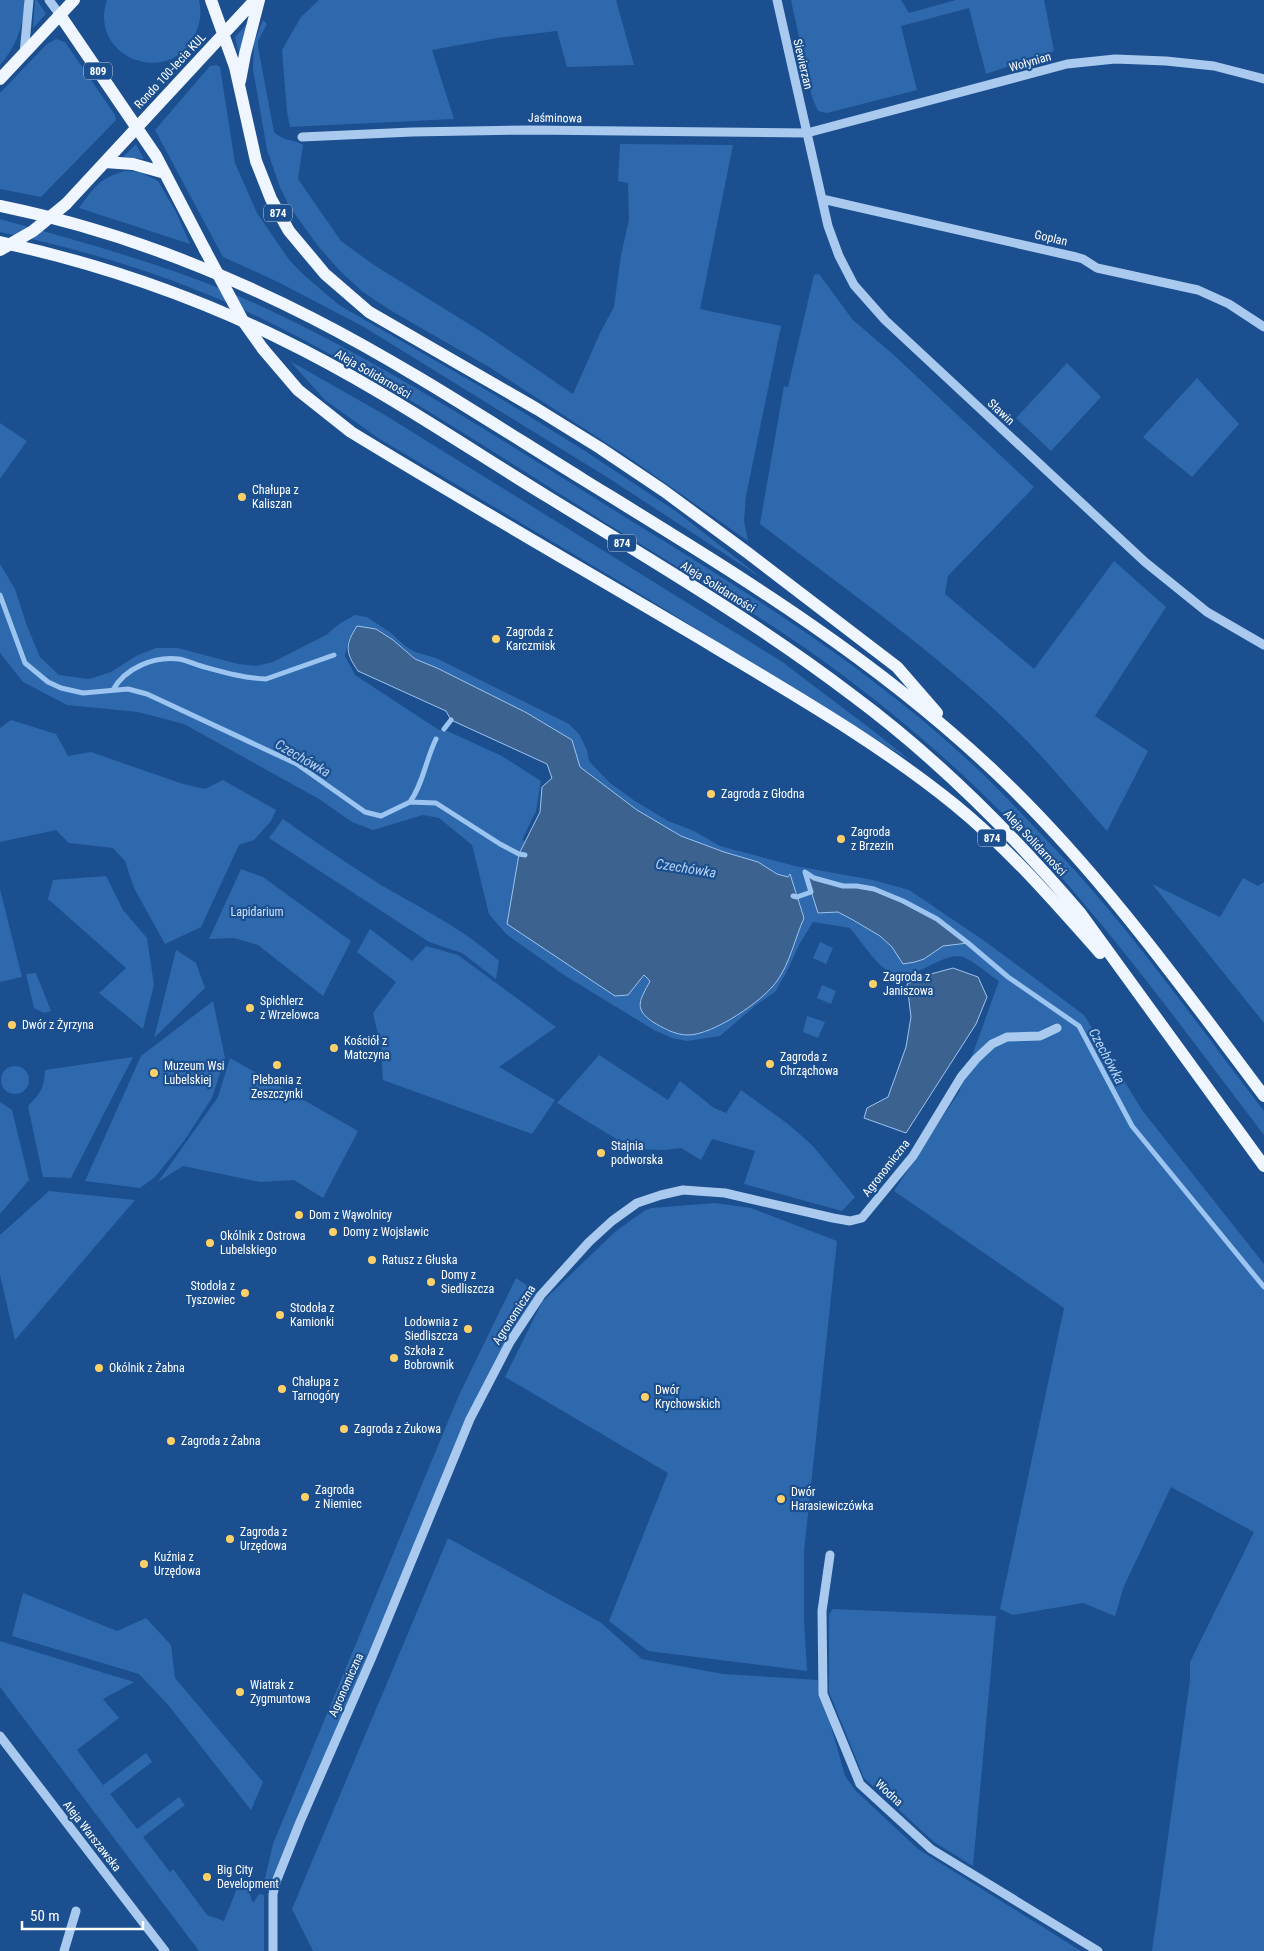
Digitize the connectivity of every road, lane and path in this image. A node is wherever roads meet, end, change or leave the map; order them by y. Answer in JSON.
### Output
{"nodes":[{"id":1,"x":29,"y":0,"type":"edge"},
{"id":2,"x":49,"y":0,"type":"edge"},
{"id":3,"x":74,"y":0,"type":"edge"},
{"id":4,"x":211,"y":0,"type":"edge"},
{"id":5,"x":255,"y":0,"type":"edge"},
{"id":6,"x":259,"y":0,"type":"edge"},
{"id":7,"x":777,"y":0,"type":"edge"},
{"id":8,"x":60,"y":15,"type":"junction"},
{"id":9,"x":224,"y":33,"type":"junction"},
{"id":10,"x":24,"y":54,"type":"junction"},
{"id":11,"x":0,"y":79,"type":"edge"},
{"id":12,"x":1264,"y":79,"type":"edge"},
{"id":13,"x":240,"y":84,"type":"junction"},
{"id":14,"x":137,"y":127,"type":"junction"},
{"id":15,"x":807,"y":133,"type":"junction"},
{"id":16,"x":302,"y":137,"type":"dead end"},
{"id":17,"x":105,"y":162,"type":"junction"},
{"id":18,"x":165,"y":173,"type":"junction"},
{"id":19,"x":822,"y":199,"type":"junction"},
{"id":20,"x":0,"y":206,"type":"edge"},
{"id":21,"x":0,"y":242,"type":"edge"},
{"id":22,"x":0,"y":250,"type":"edge"},
{"id":23,"x":1264,"y":327,"type":"edge"},
{"id":24,"x":1264,"y":645,"type":"edge"},
{"id":25,"x":968,"y":747,"type":"junction"},
{"id":26,"x":1140,"y":997,"type":"junction"},
{"id":27,"x":1057,"y":1028,"type":"dead end"},
{"id":28,"x":1264,"y":1096,"type":"edge"},
{"id":29,"x":1264,"y":1166,"type":"edge"},
{"id":30,"x":830,"y":1555,"type":"dead end"},
{"id":31,"x":0,"y":1736,"type":"edge"},
{"id":32,"x":76,"y":1910,"type":"dead end"},
{"id":33,"x":64,"y":1951,"type":"edge"},
{"id":34,"x":165,"y":1951,"type":"edge"},
{"id":35,"x":273,"y":1951,"type":"edge"},
{"id":36,"x":1098,"y":1951,"type":"edge"}],
"edges":[{"from":1,"to":10,"type":"street"},
{"from":2,"to":8,"type":"street"},
{"from":3,"to":8,"type":"main road"},
{"from":4,"to":9,"type":"main road","name":"Rondo 100-lecia KUL"},
{"from":5,"to":9,"type":"main road"},
{"from":6,"to":13,"type":"main road","number":"874"},
{"from":7,"to":15,"type":"street","name":"Siewierzan"},
{"from":8,"to":10,"type":"main road"},
{"from":8,"to":14,"type":"main road","name":"Rondo 100-lecia KUL","number":"809"},
{"from":9,"to":13,"type":"main road","number":"874"},
{"from":9,"to":14,"type":"main road","name":"Rondo 100-lecia KUL"},
{"from":10,"to":11,"type":"main road"},
{"from":12,"to":15,"type":"street","name":"Wołynian"},
{"from":13,"to":25,"type":"main road","number":"874"},
{"from":14,"to":17,"type":"main road"},
{"from":14,"to":18,"type":"main road","number":"874"},
{"from":15,"to":16,"type":"street","name":"Jaśminowa"},
{"from":15,"to":19,"type":"street","name":"Sławin"},
{"from":17,"to":18,"type":"main road"},
{"from":17,"to":22,"type":"main road","bridge":true},
{"from":18,"to":26,"type":"main road","number":"874","bridge":true},
{"from":19,"to":23,"type":"street","name":"Goplan"},
{"from":19,"to":24,"type":"street","name":"Sławin"},
{"from":20,"to":25,"type":"main road","name":"Aleja Solidarności","number":"874"},
{"from":21,"to":26,"type":"main road","name":"Aleja Solidarności","number":"874"},
{"from":25,"to":28,"type":"main road","name":"Aleja Solidarności","number":"874"},
{"from":26,"to":29,"type":"main road","name":"Aleja Solidarności","number":"874"},
{"from":27,"to":35,"type":"street","name":"Agronomiczna"},
{"from":30,"to":36,"type":"street","name":"Wodna"},
{"from":31,"to":34,"type":"street","name":"Aleja Warszawska"},
{"from":32,"to":33,"type":"street"}]}
